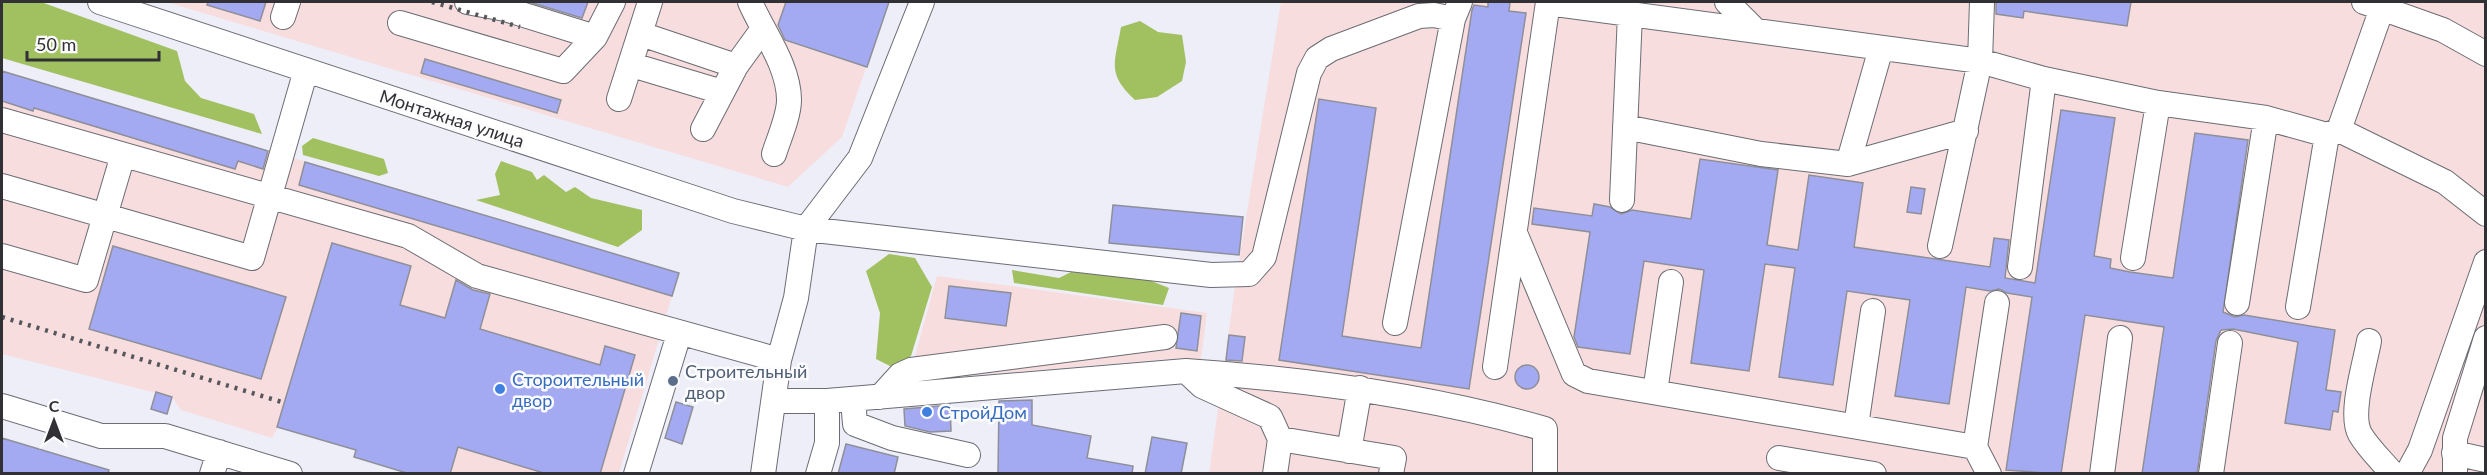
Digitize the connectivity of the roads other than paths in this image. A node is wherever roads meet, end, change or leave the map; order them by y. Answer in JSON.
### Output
{"nodes":[{"id":1,"x":100,"y":2,"type":"edge"},
{"id":2,"x":612,"y":2,"type":"edge"},
{"id":3,"x":650,"y":2,"type":"edge"},
{"id":4,"x":750,"y":2,"type":"edge"},
{"id":5,"x":922,"y":2,"type":"edge"},
{"id":6,"x":1548,"y":2,"type":"edge"},
{"id":7,"x":1727,"y":2,"type":"edge"},
{"id":8,"x":1983,"y":2,"type":"edge"},
{"id":9,"x":477,"y":3,"type":"edge"},
{"id":10,"x":2373,"y":5,"type":"edge"},
{"id":11,"x":1456,"y":10,"type":"edge"},
{"id":12,"x":1630,"y":14,"type":"junction"},
{"id":13,"x":400,"y":23,"type":"dead end"},
{"id":14,"x":762,"y":30,"type":"junction"},
{"id":15,"x":1756,"y":31,"type":"junction"},
{"id":16,"x":641,"y":34,"type":"junction"},
{"id":17,"x":595,"y":37,"type":"junction"},
{"id":18,"x":1881,"y":48,"type":"junction"},
{"id":19,"x":2486,"y":54,"type":"edge"},
{"id":20,"x":1980,"y":61,"type":"junction"},
{"id":21,"x":632,"y":65,"type":"junction"},
{"id":22,"x":736,"y":66,"type":"junction"},
{"id":23,"x":306,"y":70,"type":"junction"},
{"id":24,"x":2044,"y":79,"type":"junction"},
{"id":25,"x":722,"y":92,"type":"junction"},
{"id":26,"x":619,"y":99,"type":"dead end"},
{"id":27,"x":2158,"y":103,"type":"junction"},
{"id":28,"x":2266,"y":118,"type":"junction"},
{"id":29,"x":2,"y":120,"type":"edge"},
{"id":30,"x":1625,"y":127,"type":"junction"},
{"id":31,"x":703,"y":129,"type":"dead end"},
{"id":32,"x":1966,"y":131,"type":"junction"},
{"id":33,"x":2333,"y":132,"type":"junction"},
{"id":34,"x":774,"y":154,"type":"dead end"},
{"id":35,"x":123,"y":155,"type":"junction"},
{"id":36,"x":1848,"y":165,"type":"junction"},
{"id":37,"x":2,"y":186,"type":"edge"},
{"id":38,"x":270,"y":198,"type":"junction"},
{"id":39,"x":1622,"y":200,"type":"dead end"},
{"id":40,"x":2486,"y":214,"type":"edge"},
{"id":41,"x":105,"y":215,"type":"junction"},
{"id":42,"x":806,"y":229,"type":"junction"},
{"id":43,"x":1515,"y":233,"type":"junction"},
{"id":44,"x":1940,"y":246,"type":"dead end"},
{"id":45,"x":2,"y":256,"type":"edge"},
{"id":46,"x":2133,"y":258,"type":"dead end"},
{"id":47,"x":2486,"y":262,"type":"edge"},
{"id":48,"x":2020,"y":267,"type":"dead end"},
{"id":49,"x":1671,"y":282,"type":"dead end"},
{"id":50,"x":1997,"y":303,"type":"dead end"},
{"id":51,"x":2237,"y":303,"type":"dead end"},
{"id":52,"x":2298,"y":307,"type":"dead end"},
{"id":53,"x":1873,"y":311,"type":"dead end"},
{"id":54,"x":1395,"y":323,"type":"dead end"},
{"id":55,"x":679,"y":334,"type":"junction"},
{"id":56,"x":1165,"y":337,"type":"dead end"},
{"id":57,"x":2120,"y":338,"type":"dead end"},
{"id":58,"x":2486,"y":338,"type":"edge"},
{"id":59,"x":2369,"y":341,"type":"dead end"},
{"id":60,"x":2230,"y":343,"type":"dead end"},
{"id":61,"x":779,"y":360,"type":"junction"},
{"id":62,"x":1495,"y":367,"type":"dead end"},
{"id":63,"x":1186,"y":370,"type":"junction"},
{"id":64,"x":1360,"y":388,"type":"junction"},
{"id":65,"x":1655,"y":392,"type":"junction"},
{"id":66,"x":880,"y":397,"type":"junction"},
{"id":67,"x":854,"y":399,"type":"junction"},
{"id":68,"x":775,"y":401,"type":"junction"},
{"id":69,"x":827,"y":401,"type":"junction"},
{"id":70,"x":2,"y":406,"type":"edge"},
{"id":71,"x":1856,"y":426,"type":"junction"},
{"id":72,"x":1280,"y":439,"type":"junction"},
{"id":73,"x":1975,"y":447,"type":"junction"},
{"id":74,"x":1349,"y":451,"type":"junction"},
{"id":75,"x":968,"y":455,"type":"dead end"},
{"id":76,"x":1779,"y":458,"type":"dead end"},
{"id":77,"x":2486,"y":460,"type":"edge"},
{"id":78,"x":215,"y":463,"type":"edge"},
{"id":79,"x":2455,"y":463,"type":"edge"},
{"id":80,"x":290,"y":474,"type":"edge"},
{"id":81,"x":636,"y":474,"type":"edge"},
{"id":82,"x":763,"y":474,"type":"edge"},
{"id":83,"x":818,"y":474,"type":"edge"},
{"id":84,"x":1275,"y":474,"type":"edge"},
{"id":85,"x":1391,"y":474,"type":"edge"},
{"id":86,"x":1545,"y":474,"type":"edge"},
{"id":87,"x":1874,"y":474,"type":"edge"},
{"id":88,"x":1989,"y":474,"type":"edge"},
{"id":89,"x":2102,"y":474,"type":"edge"},
{"id":90,"x":2211,"y":474,"type":"edge"},
{"id":91,"x":2393,"y":474,"type":"edge"},
{"id":92,"x":2407,"y":474,"type":"edge"}],
"edges":[{"from":1,"to":23,"type":"street","name":"Монтажная улица"},
{"from":2,"to":17,"type":"street"},
{"from":3,"to":16,"type":"street"},
{"from":4,"to":14,"type":"street"},
{"from":5,"to":42,"type":"street"},
{"from":6,"to":12,"type":"street"},
{"from":6,"to":43,"type":"street"},
{"from":7,"to":15,"type":"street"},
{"from":8,"to":20,"type":"street"},
{"from":9,"to":17,"type":"street"},
{"from":10,"to":19,"type":"street"},
{"from":10,"to":33,"type":"street"},
{"from":11,"to":42,"type":"street","name":"Монтажная улица"},
{"from":11,"to":54,"type":"street"},
{"from":12,"to":15,"type":"street"},
{"from":12,"to":30,"type":"street"},
{"from":13,"to":17,"type":"street"},
{"from":14,"to":22,"type":"street"},
{"from":14,"to":34,"type":"street"},
{"from":15,"to":18,"type":"street"},
{"from":16,"to":21,"type":"street"},
{"from":16,"to":22,"type":"street"},
{"from":18,"to":20,"type":"street"},
{"from":18,"to":36,"type":"street"},
{"from":20,"to":24,"type":"street"},
{"from":20,"to":32,"type":"street"},
{"from":21,"to":25,"type":"street"},
{"from":21,"to":26,"type":"street"},
{"from":22,"to":25,"type":"street"},
{"from":23,"to":38,"type":"street"},
{"from":23,"to":42,"type":"street","name":"Монтажная улица"},
{"from":24,"to":27,"type":"street"},
{"from":24,"to":48,"type":"street"},
{"from":25,"to":31,"type":"street"},
{"from":27,"to":28,"type":"street"},
{"from":27,"to":46,"type":"street"},
{"from":28,"to":33,"type":"street"},
{"from":28,"to":51,"type":"street"},
{"from":29,"to":35,"type":"street"},
{"from":30,"to":36,"type":"street"},
{"from":30,"to":39,"type":"street"},
{"from":32,"to":36,"type":"street"},
{"from":32,"to":44,"type":"street"},
{"from":33,"to":40,"type":"street"},
{"from":33,"to":52,"type":"street"},
{"from":35,"to":38,"type":"street"},
{"from":35,"to":41,"type":"street"},
{"from":37,"to":41,"type":"street"},
{"from":38,"to":41,"type":"street"},
{"from":38,"to":55,"type":"street"},
{"from":41,"to":45,"type":"street"},
{"from":42,"to":61,"type":"street"},
{"from":43,"to":62,"type":"street"},
{"from":43,"to":65,"type":"street"},
{"from":47,"to":92,"type":"street"},
{"from":49,"to":65,"type":"street"},
{"from":50,"to":73,"type":"street"},
{"from":53,"to":71,"type":"street"},
{"from":55,"to":61,"type":"street"},
{"from":55,"to":81,"type":"street"},
{"from":56,"to":66,"type":"street"},
{"from":57,"to":89,"type":"street"},
{"from":58,"to":79,"type":"street"},
{"from":59,"to":91,"type":"street"},
{"from":60,"to":90,"type":"street"},
{"from":61,"to":68,"type":"street"},
{"from":63,"to":64,"type":"street"},
{"from":63,"to":66,"type":"street"},
{"from":63,"to":72,"type":"street"},
{"from":64,"to":74,"type":"street"},
{"from":64,"to":86,"type":"street"},
{"from":65,"to":71,"type":"street"},
{"from":66,"to":67,"type":"street"},
{"from":67,"to":69,"type":"street"},
{"from":67,"to":75,"type":"street"},
{"from":68,"to":69,"type":"street"},
{"from":68,"to":82,"type":"street"},
{"from":69,"to":83,"type":"street"},
{"from":70,"to":78,"type":"street"},
{"from":71,"to":73,"type":"street"},
{"from":72,"to":74,"type":"street"},
{"from":72,"to":84,"type":"street"},
{"from":73,"to":88,"type":"street"},
{"from":74,"to":85,"type":"street"},
{"from":76,"to":87,"type":"street"},
{"from":77,"to":79,"type":"street"},
{"from":78,"to":80,"type":"street"}]}
